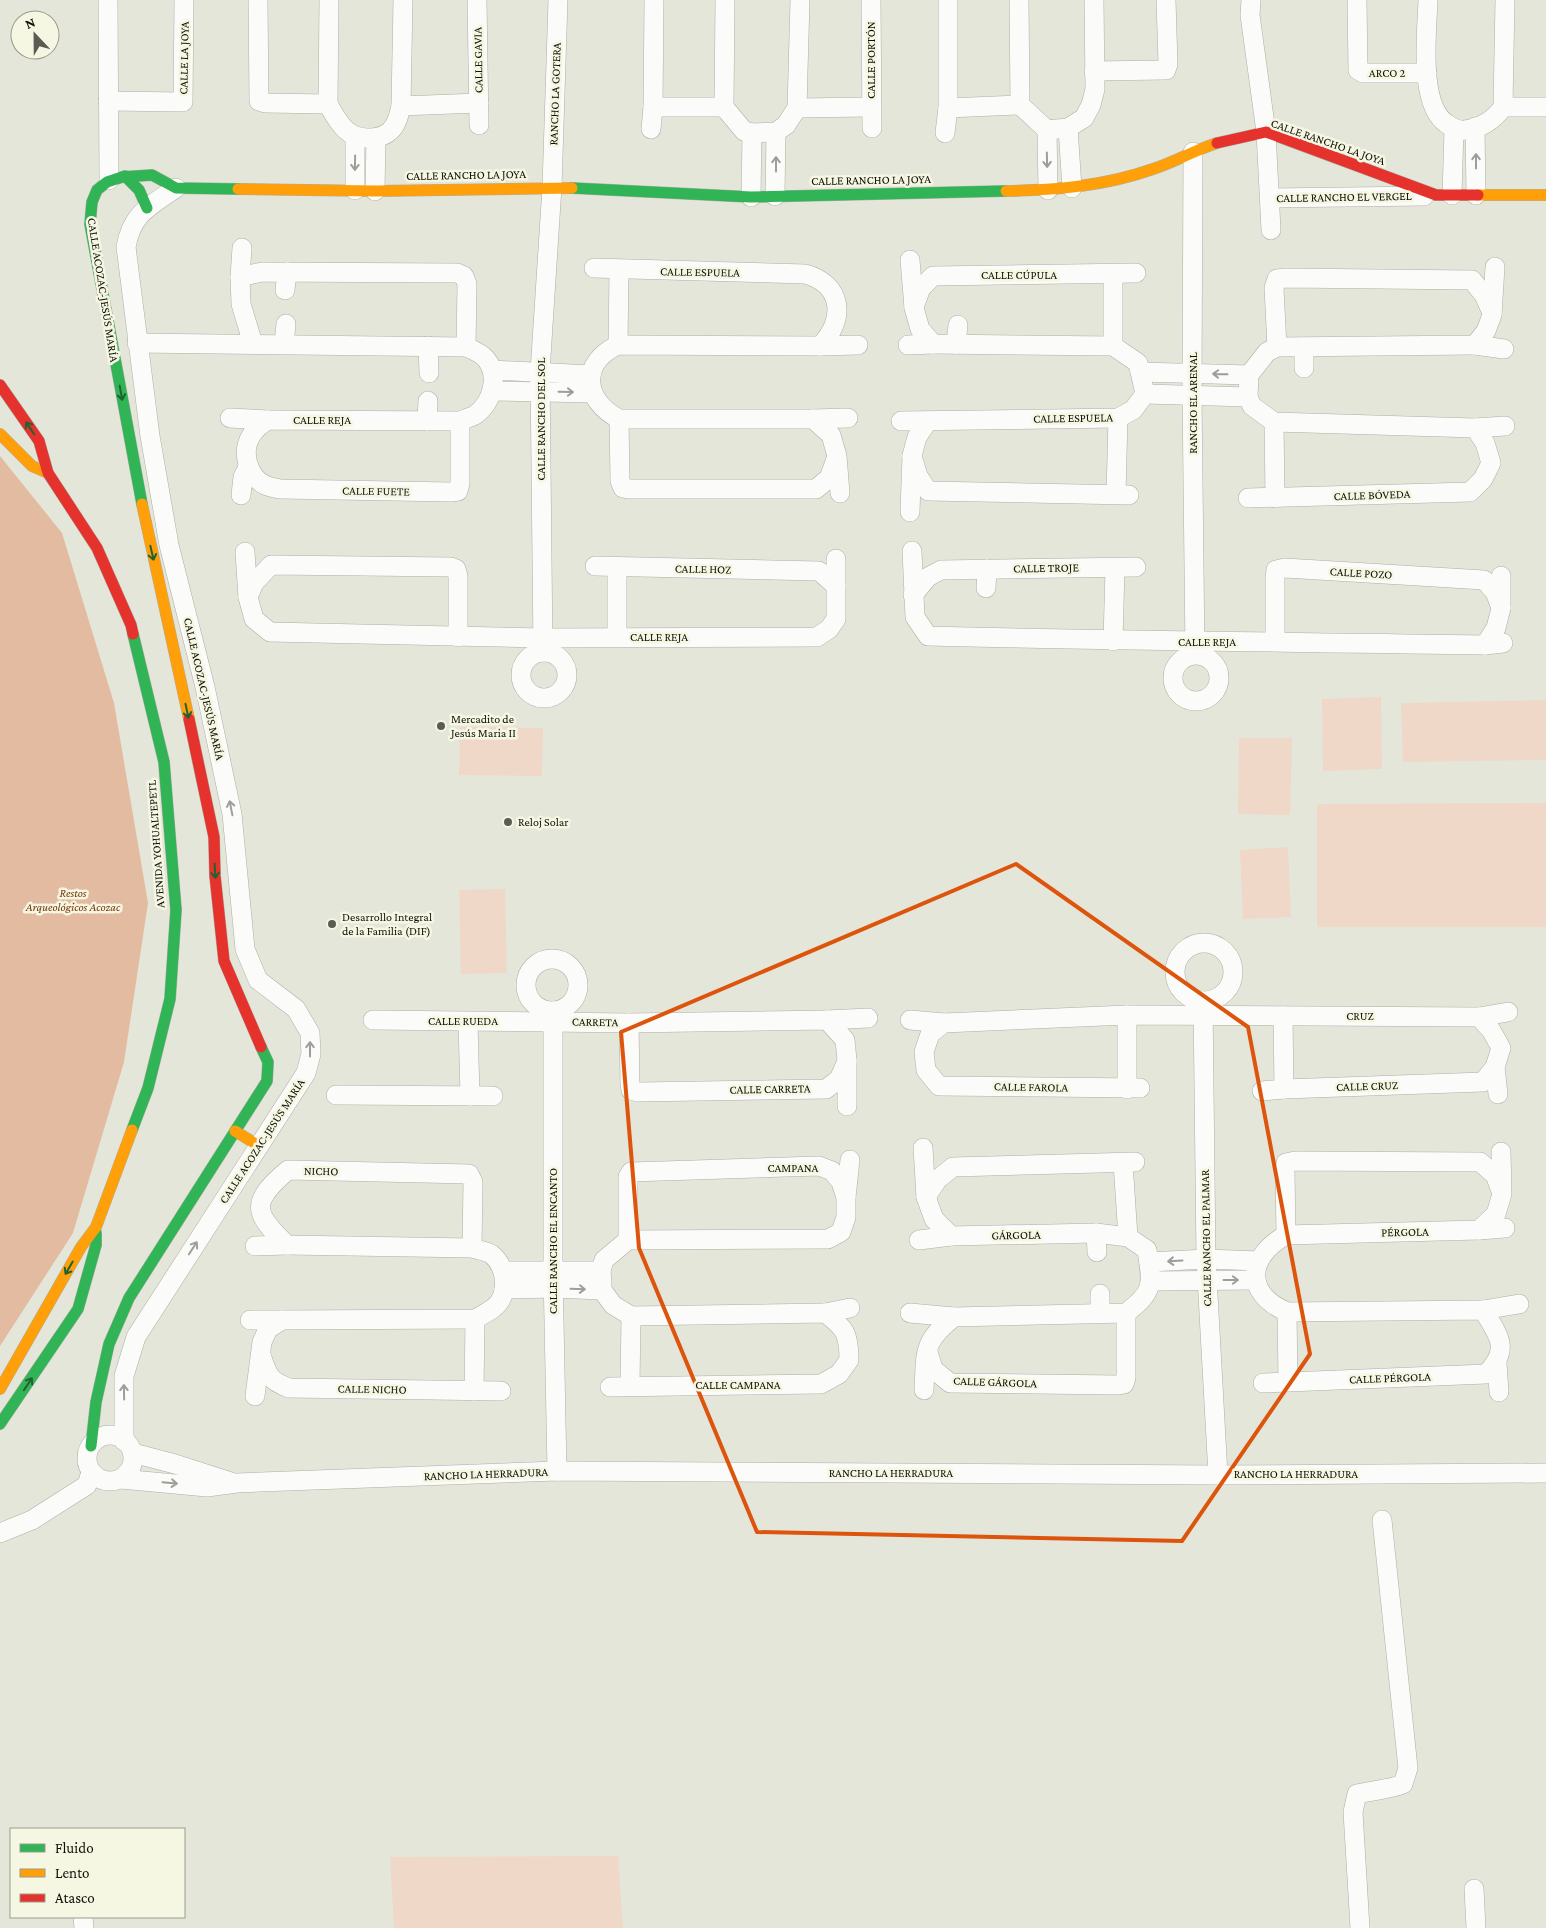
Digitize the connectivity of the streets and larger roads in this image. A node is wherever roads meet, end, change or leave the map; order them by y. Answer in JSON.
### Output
{"nodes":[{"id":1,"x":108,"y":0,"type":"edge"},
{"id":2,"x":184,"y":0,"type":"edge"},
{"id":3,"x":258,"y":0,"type":"edge"},
{"id":4,"x":329,"y":0,"type":"edge"},
{"id":5,"x":403,"y":0,"type":"edge"},
{"id":6,"x":477,"y":0,"type":"edge"},
{"id":7,"x":558,"y":0,"type":"edge"},
{"id":8,"x":654,"y":0,"type":"edge"},
{"id":9,"x":725,"y":0,"type":"edge"},
{"id":10,"x":800,"y":0,"type":"edge"},
{"id":11,"x":871,"y":0,"type":"edge"},
{"id":12,"x":948,"y":0,"type":"edge"},
{"id":13,"x":1019,"y":0,"type":"edge"},
{"id":14,"x":1094,"y":0,"type":"edge"},
{"id":15,"x":1166,"y":0,"type":"edge"},
{"id":16,"x":1251,"y":0,"type":"edge"},
{"id":17,"x":1357,"y":0,"type":"edge"},
{"id":18,"x":1428,"y":0,"type":"edge"},
{"id":19,"x":1505,"y":0,"type":"edge"},
{"id":20,"x":1094,"y":71,"type":"junction"},
{"id":21,"x":1427,"y":73,"type":"junction"},
{"id":22,"x":108,"y":101,"type":"junction"},
{"id":23,"x":479,"y":103,"type":"junction"},
{"id":24,"x":328,"y":104,"type":"junction"},
{"id":25,"x":1020,"y":105,"type":"junction"},
{"id":26,"x":401,"y":106,"type":"junction"},
{"id":27,"x":653,"y":107,"type":"junction"},
{"id":28,"x":724,"y":107,"type":"junction"},
{"id":29,"x":870,"y":107,"type":"junction"},
{"id":30,"x":1504,"y":107,"type":"junction"},
{"id":31,"x":1546,"y":107,"type":"edge"},
{"id":32,"x":797,"y":108,"type":"junction"},
{"id":33,"x":948,"y":108,"type":"junction"},
{"id":34,"x":479,"y":125,"type":"dead end"},
{"id":35,"x":1475,"y":127,"type":"junction"},
{"id":36,"x":872,"y":128,"type":"dead end"},
{"id":37,"x":1068,"y":128,"type":"junction"},
{"id":38,"x":652,"y":129,"type":"dead end"},
{"id":39,"x":1454,"y":129,"type":"junction"},
{"id":40,"x":1047,"y":130,"type":"junction"},
{"id":41,"x":776,"y":132,"type":"junction"},
{"id":42,"x":1266,"y":132,"type":"junction"},
{"id":43,"x":752,"y":133,"type":"junction"},
{"id":44,"x":945,"y":133,"type":"dead end"},
{"id":45,"x":355,"y":137,"type":"junction"},
{"id":46,"x":376,"y":138,"type":"junction"},
{"id":47,"x":1193,"y":152,"type":"junction"},
{"id":48,"x":117,"y":178,"type":"junction"},
{"id":49,"x":552,"y":187,"type":"junction"},
{"id":50,"x":176,"y":188,"type":"junction"},
{"id":51,"x":1072,"y":188,"type":"junction"},
{"id":52,"x":355,"y":190,"type":"junction"},
{"id":53,"x":1048,"y":190,"type":"junction"},
{"id":54,"x":375,"y":191,"type":"junction"},
{"id":55,"x":1444,"y":195,"type":"junction"},
{"id":56,"x":1476,"y":195,"type":"junction"},
{"id":57,"x":1546,"y":195,"type":"edge"},
{"id":58,"x":776,"y":196,"type":"junction"},
{"id":59,"x":751,"y":197,"type":"junction"},
{"id":60,"x":1270,"y":198,"type":"junction"},
{"id":61,"x":147,"y":208,"type":"junction"},
{"id":62,"x":1271,"y":230,"type":"dead end"},
{"id":63,"x":242,"y":248,"type":"dead end"},
{"id":64,"x":910,"y":260,"type":"dead end"},
{"id":65,"x":1495,"y":267,"type":"dead end"},
{"id":66,"x":594,"y":268,"type":"dead end"},
{"id":67,"x":619,"y":270,"type":"junction"},
{"id":68,"x":1136,"y":273,"type":"dead end"},
{"id":69,"x":1113,"y":274,"type":"junction"},
{"id":70,"x":240,"y":277,"type":"junction"},
{"id":71,"x":914,"y":308,"type":"junction"},
{"id":72,"x":1492,"y":315,"type":"junction"},
{"id":73,"x":286,"y":324,"type":"dead end"},
{"id":74,"x":958,"y":325,"type":"dead end"},
{"id":75,"x":137,"y":343,"type":"junction"},
{"id":76,"x":253,"y":344,"type":"junction"},
{"id":77,"x":284,"y":344,"type":"junction"},
{"id":78,"x":933,"y":344,"type":"junction"},
{"id":79,"x":956,"y":344,"type":"junction"},
{"id":80,"x":618,"y":345,"type":"junction"},
{"id":81,"x":858,"y":345,"type":"dead end"},
{"id":82,"x":908,"y":345,"type":"dead end"},
{"id":83,"x":1475,"y":345,"type":"junction"},
{"id":84,"x":428,"y":346,"type":"junction"},
{"id":85,"x":820,"y":346,"type":"junction"},
{"id":86,"x":1113,"y":346,"type":"junction"},
{"id":87,"x":466,"y":347,"type":"junction"},
{"id":88,"x":1277,"y":347,"type":"junction"},
{"id":89,"x":1304,"y":347,"type":"junction"},
{"id":90,"x":1504,"y":349,"type":"dead end"},
{"id":91,"x":1304,"y":368,"type":"dead end"},
{"id":92,"x":540,"y":372,"type":"junction"},
{"id":93,"x":429,"y":373,"type":"dead end"},
{"id":94,"x":1192,"y":373,"type":"junction"},
{"id":95,"x":1249,"y":375,"type":"junction"},
{"id":96,"x":492,"y":380,"type":"junction"},
{"id":97,"x":1143,"y":383,"type":"junction"},
{"id":98,"x":591,"y":384,"type":"junction"},
{"id":99,"x":0,"y":386,"type":"edge"},
{"id":100,"x":540,"y":392,"type":"junction"},
{"id":101,"x":1192,"y":395,"type":"junction"},
{"id":102,"x":1248,"y":397,"type":"junction"},
{"id":103,"x":428,"y":401,"type":"dead end"},
{"id":104,"x":230,"y":418,"type":"dead end"},
{"id":105,"x":848,"y":418,"type":"dead end"},
{"id":106,"x":1118,"y":418,"type":"junction"},
{"id":107,"x":618,"y":419,"type":"junction"},
{"id":108,"x":813,"y":419,"type":"junction"},
{"id":109,"x":427,"y":421,"type":"junction"},
{"id":110,"x":460,"y":421,"type":"junction"},
{"id":111,"x":901,"y":421,"type":"dead end"},
{"id":112,"x":928,"y":421,"type":"junction"},
{"id":113,"x":1274,"y":422,"type":"junction"},
{"id":114,"x":280,"y":425,"type":"junction"},
{"id":115,"x":1505,"y":426,"type":"dead end"},
{"id":116,"x":1475,"y":428,"type":"junction"},
{"id":117,"x":0,"y":434,"type":"edge"},
{"id":118,"x":150,"y":436,"type":"junction"},
{"id":119,"x":129,"y":438,"type":"junction"},
{"id":120,"x":837,"y":456,"type":"junction"},
{"id":121,"x":912,"y":456,"type":"junction"},
{"id":122,"x":247,"y":459,"type":"junction"},
{"id":123,"x":48,"y":472,"type":"junction"},
{"id":124,"x":840,"y":493,"type":"dead end"},
{"id":125,"x":241,"y":495,"type":"dead end"},
{"id":126,"x":1248,"y":498,"type":"dead end"},
{"id":127,"x":1275,"y":498,"type":"junction"},
{"id":128,"x":910,"y":512,"type":"dead end"},
{"id":129,"x":912,"y":551,"type":"dead end"},
{"id":130,"x":246,"y":552,"type":"dead end"},
{"id":131,"x":836,"y":559,"type":"dead end"},
{"id":132,"x":595,"y":566,"type":"dead end"},
{"id":133,"x":617,"y":567,"type":"junction"},
{"id":134,"x":1136,"y":567,"type":"dead end"},
{"id":135,"x":1115,"y":568,"type":"junction"},
{"id":136,"x":987,"y":569,"type":"junction"},
{"id":137,"x":1501,"y":576,"type":"dead end"},
{"id":138,"x":986,"y":588,"type":"dead end"},
{"id":139,"x":836,"y":595,"type":"junction"},
{"id":140,"x":913,"y":595,"type":"junction"},
{"id":141,"x":248,"y":597,"type":"junction"},
{"id":142,"x":1501,"y":608,"type":"junction"},
{"id":143,"x":458,"y":637,"type":"junction"},
{"id":144,"x":616,"y":637,"type":"junction"},
{"id":145,"x":1113,"y":641,"type":"junction"},
{"id":146,"x":1275,"y":641,"type":"junction"},
{"id":147,"x":542,"y":645,"type":"junction"},
{"id":148,"x":1195,"y":648,"type":"junction"},
{"id":149,"x":1203,"y":1008,"type":"junction"},
{"id":150,"x":1508,"y":1012,"type":"dead end"},
{"id":151,"x":1127,"y":1015,"type":"junction"},
{"id":152,"x":553,"y":1016,"type":"junction"},
{"id":153,"x":1283,"y":1016,"type":"junction"},
{"id":154,"x":1479,"y":1017,"type":"junction"},
{"id":155,"x":868,"y":1018,"type":"dead end"},
{"id":156,"x":373,"y":1020,"type":"dead end"},
{"id":157,"x":827,"y":1020,"type":"junction"},
{"id":158,"x":910,"y":1020,"type":"dead end"},
{"id":159,"x":468,"y":1022,"type":"junction"},
{"id":160,"x":630,"y":1023,"type":"junction"},
{"id":161,"x":944,"y":1023,"type":"junction"},
{"id":162,"x":847,"y":1060,"type":"junction"},
{"id":163,"x":1495,"y":1067,"type":"junction"},
{"id":164,"x":1284,"y":1089,"type":"junction"},
{"id":165,"x":631,"y":1090,"type":"joint"},
{"id":166,"x":1262,"y":1091,"type":"dead end"},
{"id":167,"x":1498,"y":1094,"type":"dead end"},
{"id":168,"x":336,"y":1096,"type":"dead end"},
{"id":169,"x":470,"y":1096,"type":"junction"},
{"id":170,"x":493,"y":1096,"type":"dead end"},
{"id":171,"x":847,"y":1106,"type":"dead end"},
{"id":172,"x":235,"y":1131,"type":"junction"},
{"id":173,"x":259,"y":1146,"type":"junction"},
{"id":174,"x":923,"y":1148,"type":"dead end"},
{"id":175,"x":1501,"y":1152,"type":"dead end"},
{"id":176,"x":850,"y":1160,"type":"dead end"},
{"id":177,"x":1502,"y":1194,"type":"junction"},
{"id":178,"x":926,"y":1197,"type":"junction"},
{"id":179,"x":846,"y":1198,"type":"junction"},
{"id":180,"x":96,"y":1227,"type":"junction"},
{"id":181,"x":1504,"y":1228,"type":"dead end"},
{"id":182,"x":1479,"y":1230,"type":"junction"},
{"id":183,"x":1286,"y":1235,"type":"junction"},
{"id":184,"x":951,"y":1236,"type":"junction"},
{"id":185,"x":1128,"y":1237,"type":"junction"},
{"id":186,"x":628,"y":1240,"type":"junction"},
{"id":187,"x":919,"y":1240,"type":"dead end"},
{"id":188,"x":288,"y":1245,"type":"junction"},
{"id":189,"x":255,"y":1246,"type":"dead end"},
{"id":190,"x":472,"y":1248,"type":"junction"},
{"id":191,"x":1206,"y":1259,"type":"junction"},
{"id":192,"x":1150,"y":1271,"type":"junction"},
{"id":193,"x":1257,"y":1271,"type":"junction"},
{"id":194,"x":553,"y":1279,"type":"junction"},
{"id":195,"x":504,"y":1280,"type":"junction"},
{"id":196,"x":1206,"y":1280,"type":"junction"},
{"id":197,"x":602,"y":1281,"type":"junction"},
{"id":198,"x":1100,"y":1294,"type":"dead end"},
{"id":199,"x":1519,"y":1304,"type":"dead end"},
{"id":200,"x":850,"y":1308,"type":"dead end"},
{"id":201,"x":1483,"y":1310,"type":"junction"},
{"id":202,"x":1287,"y":1312,"type":"junction"},
{"id":203,"x":825,"y":1313,"type":"junction"},
{"id":204,"x":910,"y":1313,"type":"dead end"},
{"id":205,"x":1100,"y":1313,"type":"junction"},
{"id":206,"x":1126,"y":1313,"type":"junction"},
{"id":207,"x":631,"y":1316,"type":"junction"},
{"id":208,"x":954,"y":1317,"type":"junction"},
{"id":209,"x":475,"y":1319,"type":"junction"},
{"id":210,"x":250,"y":1320,"type":"dead end"},
{"id":211,"x":282,"y":1320,"type":"junction"},
{"id":212,"x":926,"y":1349,"type":"junction"},
{"id":213,"x":260,"y":1354,"type":"junction"},
{"id":214,"x":1497,"y":1363,"type":"junction"},
{"id":215,"x":1288,"y":1381,"type":"junction"},
{"id":216,"x":1264,"y":1383,"type":"dead end"},
{"id":217,"x":630,"y":1386,"type":"junction"},
{"id":218,"x":610,"y":1387,"type":"dead end"},
{"id":219,"x":0,"y":1389,"type":"edge"},
{"id":220,"x":924,"y":1390,"type":"dead end"},
{"id":221,"x":474,"y":1391,"type":"junction"},
{"id":222,"x":501,"y":1391,"type":"dead end"},
{"id":223,"x":1499,"y":1392,"type":"dead end"},
{"id":224,"x":255,"y":1396,"type":"dead end"},
{"id":225,"x":1,"y":1421,"type":"edge"},
{"id":226,"x":91,"y":1446,"type":"junction"},
{"id":227,"x":128,"y":1447,"type":"junction"},
{"id":228,"x":557,"y":1471,"type":"junction"},
{"id":229,"x":91,"y":1472,"type":"junction"},
{"id":230,"x":1546,"y":1473,"type":"edge"},
{"id":231,"x":1218,"y":1475,"type":"junction"},
{"id":232,"x":121,"y":1479,"type":"junction"},
{"id":233,"x":237,"y":1483,"type":"junction"},
{"id":234,"x":1382,"y":1520,"type":"dead end"},
{"id":235,"x":0,"y":1532,"type":"edge"},
{"id":236,"x":1474,"y":1889,"type":"dead end"},
{"id":237,"x":1360,"y":1928,"type":"edge"},
{"id":238,"x":1476,"y":1928,"type":"edge"}],
"edges":[{"from":1,"to":22,"type":"street"},
{"from":2,"to":22,"type":"street","name":"CALLE LA JOYA"},
{"from":3,"to":24,"type":"street"},
{"from":4,"to":24,"type":"street"},
{"from":5,"to":26,"type":"street"},
{"from":6,"to":23,"type":"street","name":"CALLE GAVIA"},
{"from":7,"to":49,"type":"street","name":"RANCHO LA GOTERA"},
{"from":8,"to":27,"type":"street"},
{"from":9,"to":28,"type":"street"},
{"from":10,"to":32,"type":"street"},
{"from":11,"to":29,"type":"street","name":"CALLE PORTÓN"},
{"from":12,"to":33,"type":"street"},
{"from":13,"to":25,"type":"street"},
{"from":14,"to":20,"type":"street"},
{"from":15,"to":20,"type":"street"},
{"from":16,"to":42,"type":"street","name":"CALLE RANCHO EL VERGEL"},
{"from":17,"to":21,"type":"street","name":"ARCO 2"},
{"from":18,"to":21,"type":"street"},
{"from":19,"to":30,"type":"street"},
{"from":20,"to":37,"type":"street"},
{"from":21,"to":39,"type":"street"},
{"from":22,"to":48,"type":"street"},
{"from":23,"to":26,"type":"street","name":"CALLE GAVIA"},
{"from":23,"to":34,"type":"street"},
{"from":24,"to":45,"type":"street"},
{"from":25,"to":33,"type":"street"},
{"from":25,"to":40,"type":"street"},
{"from":26,"to":46,"type":"street"},
{"from":27,"to":28,"type":"street"},
{"from":27,"to":38,"type":"street"},
{"from":28,"to":43,"type":"street"},
{"from":29,"to":32,"type":"street","name":"CALLE PORTÓN"},
{"from":29,"to":36,"type":"street"},
{"from":30,"to":31,"type":"street"},
{"from":30,"to":35,"type":"street"},
{"from":32,"to":41,"type":"street"},
{"from":33,"to":44,"type":"street"},
{"from":35,"to":39,"type":"street"},
{"from":56,"to":35,"type":"street","one_way":true},
{"from":37,"to":40,"type":"street"},
{"from":37,"to":51,"type":"street"},
{"from":39,"to":55,"type":"street"},
{"from":40,"to":53,"type":"street","one_way":true},
{"from":41,"to":43,"type":"street"},
{"from":58,"to":41,"type":"street","one_way":true},
{"from":42,"to":47,"type":"street","name":"CALLE RANCHO LA JOYA"},
{"from":42,"to":55,"type":"street","name":"CALLE RANCHO LA JOYA"},
{"from":42,"to":60,"type":"street","name":"CALLE RANCHO EL VERGEL"},
{"from":43,"to":59,"type":"street"},
{"from":45,"to":46,"type":"street"},
{"from":45,"to":52,"type":"street","one_way":true},
{"from":46,"to":54,"type":"street"},
{"from":47,"to":51,"type":"street","name":"CALLE RANCHO LA JOYA"},
{"from":47,"to":94,"type":"street","name":"RANCHO EL ARENAL"},
{"from":48,"to":50,"type":"street"},
{"from":48,"to":61,"type":"street"},
{"from":48,"to":119,"type":"street","name":"CALLE ACOZAC-JESÚS MARÍA","one_way":true},
{"from":49,"to":54,"type":"street","name":"CALLE RANCHO LA JOYA"},
{"from":49,"to":59,"type":"street","name":"CALLE RANCHO LA JOYA"},
{"from":49,"to":92,"type":"street","name":"CALLE RANCHO DEL SOL"},
{"from":50,"to":52,"type":"street","name":"CALLE RANCHO LA JOYA"},
{"from":50,"to":61,"type":"street","name":"CALLE ACOZAC-JESÚS MARÍA"},
{"from":51,"to":53,"type":"street","name":"CALLE RANCHO LA JOYA"},
{"from":52,"to":54,"type":"street","name":"CALLE RANCHO LA JOYA"},
{"from":53,"to":58,"type":"street","name":"CALLE RANCHO LA JOYA"},
{"from":55,"to":56,"type":"street","name":"CALLE RANCHO LA JOYA"},
{"from":55,"to":60,"type":"street","name":"CALLE RANCHO EL VERGEL"},
{"from":56,"to":57,"type":"street","name":"CALLE RANCHO LA JOYA"},
{"from":58,"to":59,"type":"street","name":"CALLE RANCHO LA JOYA"},
{"from":60,"to":62,"type":"street"},
{"from":61,"to":75,"type":"street","name":"CALLE ACOZAC-JESÚS MARÍA"},
{"from":63,"to":70,"type":"street"},
{"from":64,"to":71,"type":"street"},
{"from":65,"to":72,"type":"street"},
{"from":66,"to":67,"type":"street","name":"CALLE ESPUELA"},
{"from":67,"to":80,"type":"street"},
{"from":67,"to":85,"type":"street","name":"CALLE ESPUELA"},
{"from":68,"to":69,"type":"street","name":"CALLE CÚPULA"},
{"from":69,"to":71,"type":"street","name":"CALLE CÚPULA"},
{"from":69,"to":86,"type":"street"},
{"from":70,"to":76,"type":"street"},
{"from":70,"to":87,"type":"street"},
{"from":71,"to":78,"type":"street"},
{"from":72,"to":83,"type":"street"},
{"from":72,"to":88,"type":"street"},
{"from":73,"to":77,"type":"street"},
{"from":74,"to":79,"type":"street"},
{"from":75,"to":76,"type":"street"},
{"from":75,"to":118,"type":"street","name":"CALLE ACOZAC-JESÚS MARÍA"},
{"from":76,"to":77,"type":"street"},
{"from":77,"to":84,"type":"street"},
{"from":78,"to":79,"type":"street"},
{"from":78,"to":82,"type":"street"},
{"from":79,"to":86,"type":"street"},
{"from":80,"to":85,"type":"street"},
{"from":80,"to":98,"type":"street"},
{"from":81,"to":85,"type":"street"},
{"from":83,"to":89,"type":"street"},
{"from":83,"to":90,"type":"street"},
{"from":84,"to":87,"type":"street"},
{"from":84,"to":93,"type":"street"},
{"from":86,"to":97,"type":"street"},
{"from":87,"to":96,"type":"street"},
{"from":88,"to":89,"type":"street"},
{"from":88,"to":95,"type":"street"},
{"from":89,"to":91,"type":"street"},
{"from":92,"to":96,"type":"street"},
{"from":92,"to":98,"type":"street"},
{"from":92,"to":100,"type":"street","name":"CALLE RANCHO DEL SOL"},
{"from":95,"to":94,"type":"street","one_way":true},
{"from":94,"to":97,"type":"street"},
{"from":94,"to":101,"type":"street","name":"RANCHO EL ARENAL"},
{"from":95,"to":102,"type":"street"},
{"from":96,"to":100,"type":"street"},
{"from":96,"to":110,"type":"street"},
{"from":97,"to":101,"type":"street"},
{"from":97,"to":106,"type":"street","name":"CALLE ESPUELA"},
{"from":100,"to":98,"type":"street","one_way":true},
{"from":98,"to":107,"type":"street"},
{"from":123,"to":99,"type":"street","name":"AVENIDA YOHUALTEPETL","one_way":true},
{"from":100,"to":147,"type":"street","name":"CALLE RANCHO DEL SOL"},
{"from":101,"to":102,"type":"street"},
{"from":101,"to":148,"type":"street","name":"RANCHO EL ARENAL"},
{"from":102,"to":113,"type":"street"},
{"from":103,"to":109,"type":"street"},
{"from":104,"to":114,"type":"street","name":"CALLE REJA"},
{"from":105,"to":108,"type":"street"},
{"from":106,"to":112,"type":"street","name":"CALLE ESPUELA"},
{"from":106,"to":121,"type":"street"},
{"from":107,"to":108,"type":"street"},
{"from":107,"to":120,"type":"street"},
{"from":108,"to":120,"type":"street"},
{"from":109,"to":110,"type":"street","name":"CALLE REJA"},
{"from":109,"to":114,"type":"street","name":"CALLE REJA"},
{"from":110,"to":122,"type":"street","name":"CALLE FUETE"},
{"from":111,"to":112,"type":"street","name":"CALLE ESPUELA"},
{"from":112,"to":121,"type":"street"},
{"from":113,"to":116,"type":"street"},
{"from":113,"to":127,"type":"street"},
{"from":114,"to":122,"type":"street"},
{"from":115,"to":116,"type":"street"},
{"from":116,"to":127,"type":"street","name":"CALLE BÓVEDA"},
{"from":117,"to":123,"type":"street","name":"AVENIDA YOHUALTEPETL"},
{"from":118,"to":119,"type":"street"},
{"from":173,"to":118,"type":"street","name":"CALLE ACOZAC-JESÚS MARÍA","one_way":true},
{"from":119,"to":172,"type":"street","name":"CALLE ACOZAC-JESÚS MARÍA","one_way":true},
{"from":120,"to":124,"type":"street"},
{"from":121,"to":128,"type":"street"},
{"from":122,"to":125,"type":"street"},
{"from":123,"to":180,"type":"street","name":"AVENIDA YOHUALTEPETL"},
{"from":126,"to":127,"type":"street"},
{"from":129,"to":140,"type":"street"},
{"from":130,"to":141,"type":"street","name":"CALLE REJA"},
{"from":131,"to":139,"type":"street"},
{"from":132,"to":133,"type":"street","name":"CALLE HOZ"},
{"from":133,"to":139,"type":"street","name":"CALLE HOZ"},
{"from":133,"to":144,"type":"street"},
{"from":134,"to":135,"type":"street","name":"CALLE TROJE"},
{"from":135,"to":136,"type":"street","name":"CALLE TROJE"},
{"from":135,"to":145,"type":"street"},
{"from":136,"to":138,"type":"street"},
{"from":136,"to":140,"type":"street","name":"CALLE TROJE"},
{"from":137,"to":142,"type":"street"},
{"from":139,"to":144,"type":"street","name":"CALLE REJA"},
{"from":140,"to":145,"type":"street","name":"CALLE REJA"},
{"from":141,"to":143,"type":"street","name":"CALLE REJA"},
{"from":141,"to":143,"type":"street"},
{"from":142,"to":146,"type":"street","name":"CALLE REJA"},
{"from":142,"to":146,"type":"street","name":"CALLE POZO"},
{"from":143,"to":147,"type":"street","name":"CALLE REJA"},
{"from":144,"to":147,"type":"street","name":"CALLE REJA"},
{"from":145,"to":148,"type":"street","name":"CALLE REJA"},
{"from":146,"to":148,"type":"street","name":"CALLE REJA"},
{"from":149,"to":151,"type":"street"},
{"from":149,"to":153,"type":"street","name":"CRUZ"},
{"from":149,"to":191,"type":"street","name":"CALLE RANCHO EL PALMAR"},
{"from":150,"to":154,"type":"street","name":"CRUZ"},
{"from":151,"to":161,"type":"street"},
{"from":151,"to":161,"type":"street","name":"CALLE FAROLA"},
{"from":152,"to":159,"type":"street","name":"CALLE RUEDA"},
{"from":152,"to":160,"type":"street","name":"CARRETA"},
{"from":152,"to":194,"type":"street","name":"CALLE RANCHO EL ENCANTO"},
{"from":153,"to":154,"type":"street","name":"CRUZ"},
{"from":153,"to":164,"type":"street"},
{"from":154,"to":163,"type":"street"},
{"from":155,"to":157,"type":"street"},
{"from":156,"to":159,"type":"street","name":"CALLE RUEDA"},
{"from":157,"to":160,"type":"street"},
{"from":157,"to":162,"type":"street"},
{"from":158,"to":161,"type":"street"},
{"from":159,"to":169,"type":"street"},
{"from":160,"to":165,"type":"street","name":"CARRETA"},
{"from":162,"to":165,"type":"street","name":"CALLE CARRETA"},
{"from":162,"to":171,"type":"street"},
{"from":163,"to":164,"type":"street","name":"CALLE CRUZ"},
{"from":163,"to":167,"type":"street"},
{"from":164,"to":166,"type":"street","name":"CALLE CRUZ"},
{"from":168,"to":169,"type":"street"},
{"from":169,"to":170,"type":"street"},
{"from":172,"to":173,"type":"street"},
{"from":172,"to":226,"type":"street","name":"CALLE ACOZAC-JESÚS MARÍA"},
{"from":227,"to":173,"type":"street","name":"CALLE ACOZAC-JESÚS MARÍA","one_way":true},
{"from":174,"to":178,"type":"street"},
{"from":175,"to":177,"type":"street"},
{"from":176,"to":179,"type":"street"},
{"from":177,"to":182,"type":"street"},
{"from":177,"to":183,"type":"street"},
{"from":178,"to":184,"type":"street"},
{"from":178,"to":185,"type":"street"},
{"from":179,"to":186,"type":"street","name":"CAMPANA"},
{"from":179,"to":186,"type":"street","name":"CAMPANA"},
{"from":180,"to":219,"type":"street","name":"AVENIDA YOHUALTEPETL","one_way":true},
{"from":225,"to":180,"type":"street","name":"AVENIDA YOHUALTEPETL","one_way":true},
{"from":181,"to":182,"type":"street"},
{"from":182,"to":183,"type":"street","name":"PÉRGOLA"},
{"from":183,"to":193,"type":"street"},
{"from":184,"to":185,"type":"street","name":"GÁRGOLA"},
{"from":184,"to":187,"type":"street"},
{"from":185,"to":192,"type":"street"},
{"from":186,"to":197,"type":"street"},
{"from":188,"to":189,"type":"street"},
{"from":188,"to":190,"type":"street"},
{"from":188,"to":190,"type":"street","name":"NICHO"},
{"from":190,"to":195,"type":"street"},
{"from":191,"to":192,"type":"street","one_way":true},
{"from":191,"to":193,"type":"street"},
{"from":191,"to":196,"type":"street","name":"CALLE RANCHO EL PALMAR"},
{"from":192,"to":196,"type":"street"},
{"from":192,"to":206,"type":"street"},
{"from":196,"to":193,"type":"street","one_way":true},
{"from":193,"to":202,"type":"street"},
{"from":194,"to":195,"type":"street"},
{"from":194,"to":197,"type":"street"},
{"from":194,"to":228,"type":"street","name":"CALLE RANCHO EL ENCANTO"},
{"from":195,"to":209,"type":"street"},
{"from":196,"to":231,"type":"street","name":"CALLE RANCHO EL PALMAR"},
{"from":197,"to":207,"type":"street"},
{"from":198,"to":205,"type":"street"},
{"from":199,"to":201,"type":"street"},
{"from":200,"to":203,"type":"street"},
{"from":201,"to":202,"type":"street"},
{"from":201,"to":214,"type":"street"},
{"from":202,"to":215,"type":"street"},
{"from":203,"to":207,"type":"street"},
{"from":203,"to":217,"type":"street","name":"CALLE CAMPANA"},
{"from":204,"to":208,"type":"street"},
{"from":205,"to":206,"type":"street"},
{"from":205,"to":208,"type":"street"},
{"from":206,"to":212,"type":"street","name":"CALLE GÁRGOLA"},
{"from":207,"to":217,"type":"street"},
{"from":208,"to":212,"type":"street"},
{"from":209,"to":211,"type":"street"},
{"from":209,"to":221,"type":"street"},
{"from":210,"to":211,"type":"street"},
{"from":211,"to":213,"type":"street"},
{"from":212,"to":220,"type":"street"},
{"from":213,"to":221,"type":"street","name":"CALLE NICHO"},
{"from":213,"to":224,"type":"street"},
{"from":214,"to":215,"type":"street","name":"CALLE PÉRGOLA"},
{"from":214,"to":223,"type":"street"},
{"from":215,"to":216,"type":"street","name":"CALLE PÉRGOLA"},
{"from":217,"to":218,"type":"street","name":"CALLE CAMPANA"},
{"from":221,"to":222,"type":"street","name":"CALLE NICHO"},
{"from":226,"to":227,"type":"street"},
{"from":226,"to":229,"type":"street"},
{"from":227,"to":232,"type":"street"},
{"from":227,"to":233,"type":"street","name":"RANCHO LA HERRADURA"},
{"from":228,"to":231,"type":"street","name":"RANCHO LA HERRADURA"},
{"from":228,"to":233,"type":"street","name":"RANCHO LA HERRADURA"},
{"from":229,"to":232,"type":"street"},
{"from":229,"to":235,"type":"street"},
{"from":230,"to":231,"type":"street","name":"RANCHO LA HERRADURA"},
{"from":232,"to":233,"type":"street","name":"RANCHO LA HERRADURA","one_way":true},
{"from":234,"to":237,"type":"street"},
{"from":236,"to":238,"type":"street"}]}
